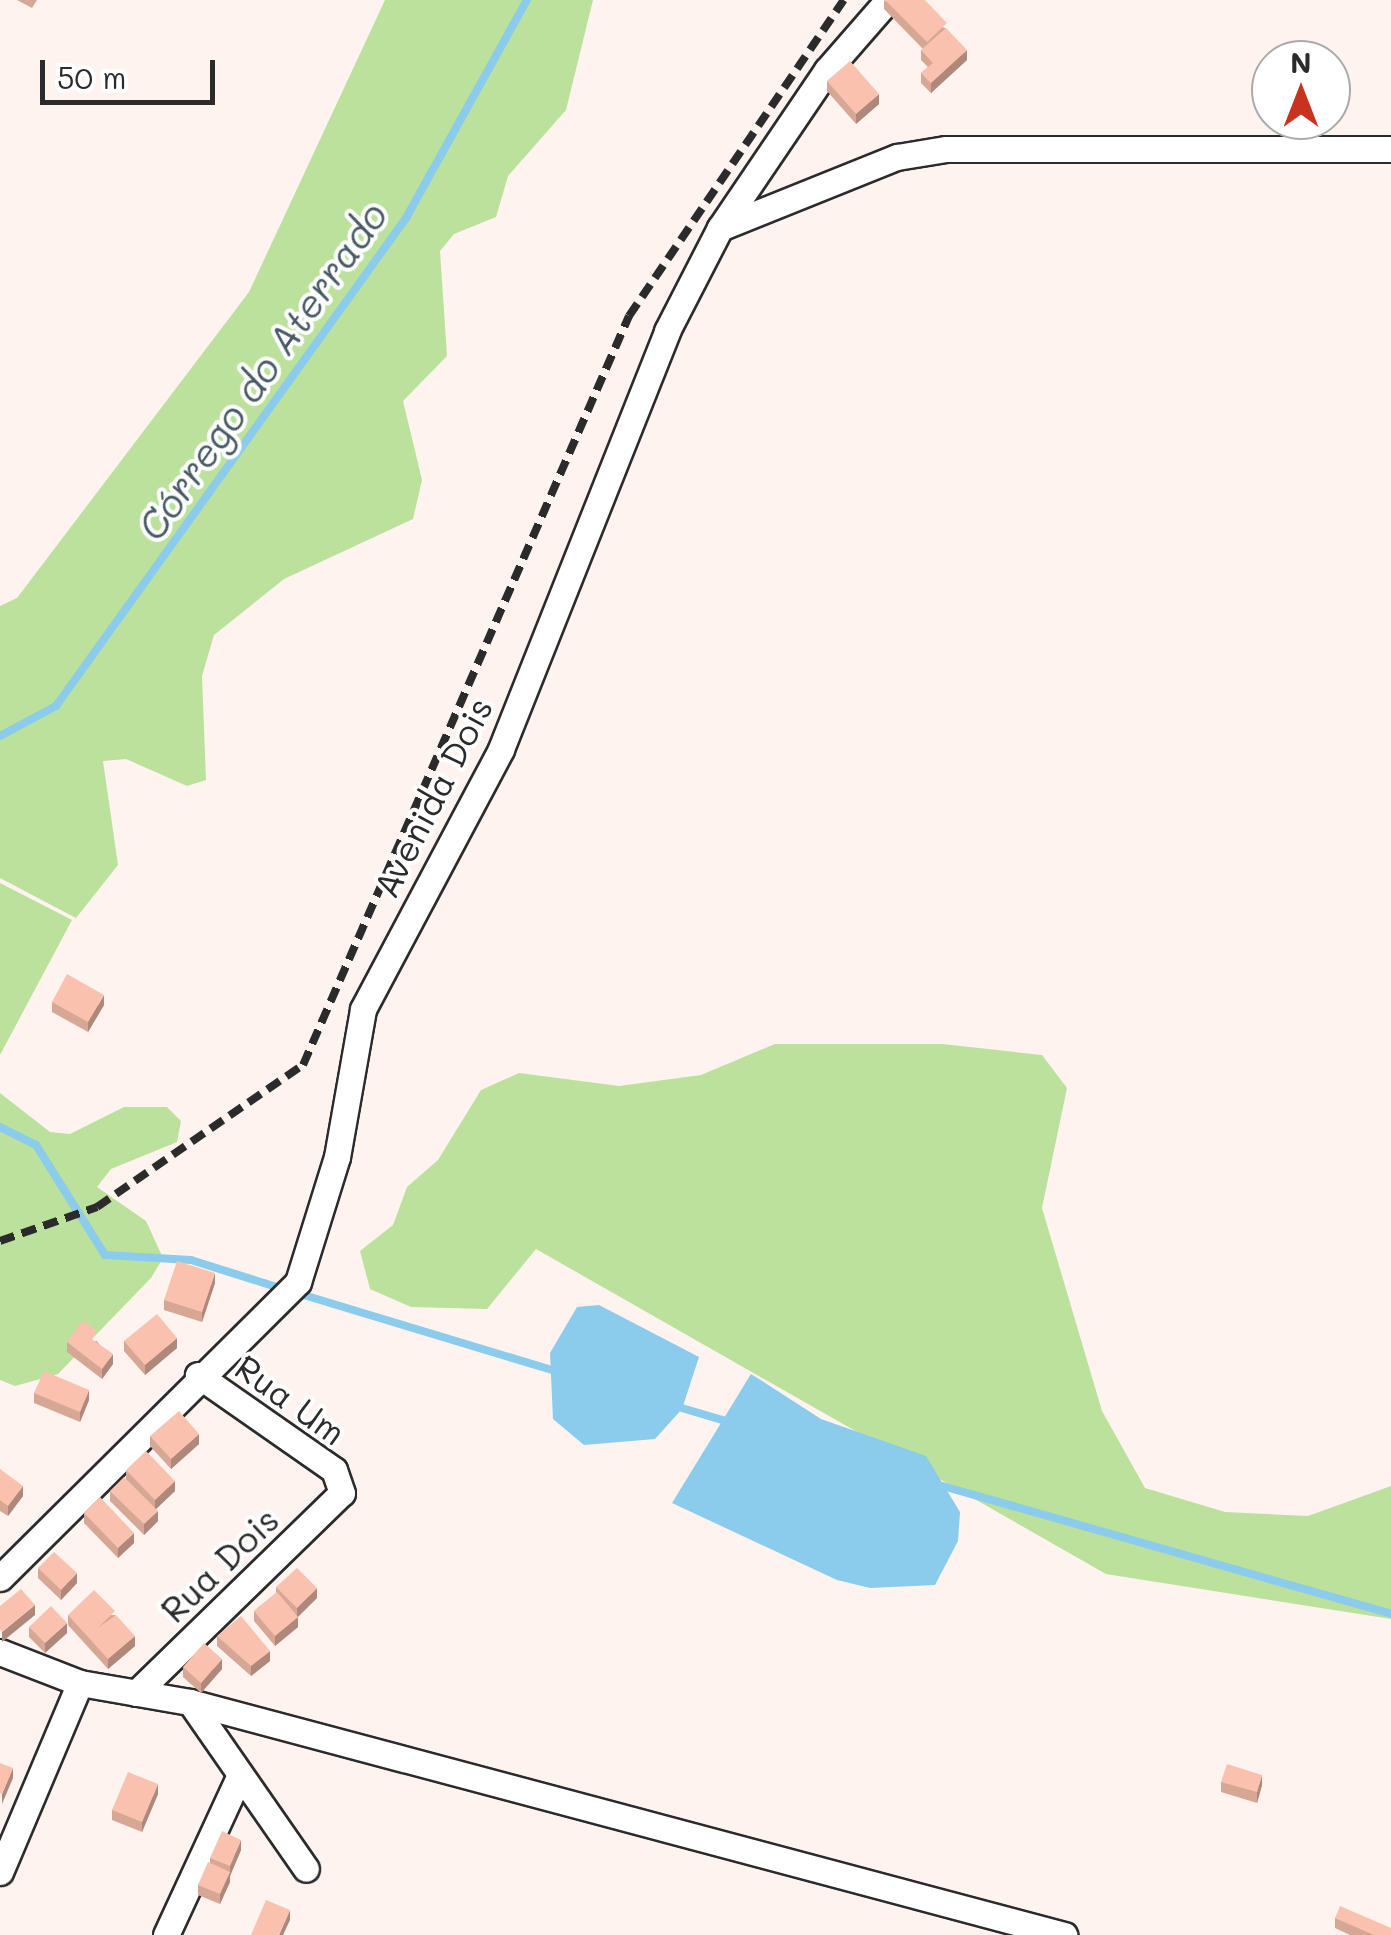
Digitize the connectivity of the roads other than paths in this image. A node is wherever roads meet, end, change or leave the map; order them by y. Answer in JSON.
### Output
{"nodes":[{"id":1,"x":888,"y":0,"type":"edge"},
{"id":2,"x":1391,"y":149,"type":"edge"},
{"id":3,"x":720,"y":228,"type":"junction"},
{"id":4,"x":198,"y":1375,"type":"junction"},
{"id":5,"x":339,"y":1482,"type":"joint"},
{"id":6,"x":0,"y":1578,"type":"edge"},
{"id":7,"x":0,"y":1652,"type":"edge"},
{"id":8,"x":80,"y":1683,"type":"junction"},
{"id":9,"x":136,"y":1692,"type":"junction"},
{"id":10,"x":190,"y":1702,"type":"junction"},
{"id":11,"x":240,"y":1774,"type":"junction"},
{"id":12,"x":306,"y":1868,"type":"dead end"},
{"id":13,"x":0,"y":1872,"type":"edge"},
{"id":14,"x":166,"y":1935,"type":"edge"},
{"id":15,"x":1064,"y":1935,"type":"edge"}],
"edges":[{"from":1,"to":3,"type":"street","name":"Avenida Dois"},
{"from":2,"to":3,"type":"street"},
{"from":3,"to":4,"type":"street","name":"Avenida Dois"},
{"from":4,"to":5,"type":"street","name":"Rua Um"},
{"from":4,"to":6,"type":"street","name":"Avenida Dois"},
{"from":5,"to":9,"type":"street","name":"Rua Dois"},
{"from":7,"to":8,"type":"street"},
{"from":8,"to":9,"type":"street"},
{"from":8,"to":13,"type":"street"},
{"from":9,"to":10,"type":"street"},
{"from":10,"to":11,"type":"street"},
{"from":10,"to":15,"type":"street"},
{"from":11,"to":12,"type":"street"},
{"from":11,"to":14,"type":"street"}]}
